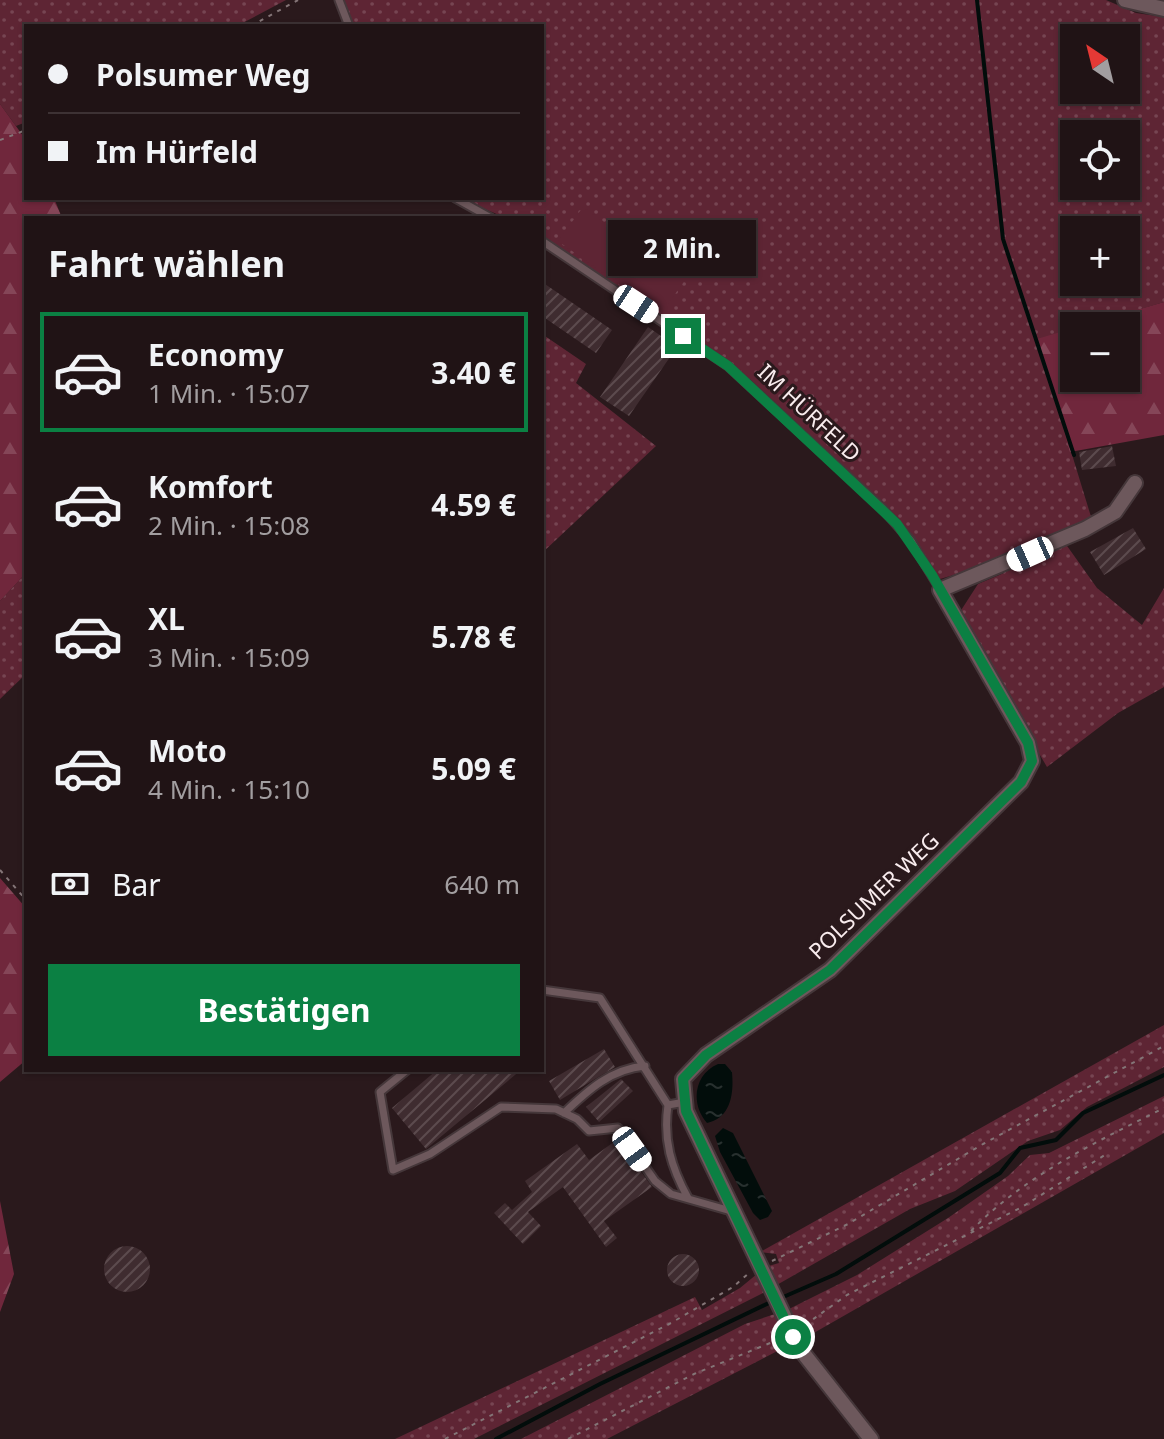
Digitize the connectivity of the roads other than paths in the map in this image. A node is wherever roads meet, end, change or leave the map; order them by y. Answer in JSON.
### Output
{"nodes":[{"id":1,"x":339,"y":0,"type":"edge"},
{"id":2,"x":1125,"y":0,"type":"edge"},
{"id":3,"x":1164,"y":9,"type":"edge"},
{"id":4,"x":348,"y":24,"type":"edge"},
{"id":5,"x":459,"y":200,"type":"edge"},
{"id":6,"x":487,"y":216,"type":"edge"},
{"id":7,"x":544,"y":242,"type":"edge"},
{"id":8,"x":1135,"y":483,"type":"dead end"},
{"id":9,"x":940,"y":590,"type":"junction"},
{"id":10,"x":544,"y":990,"type":"edge"},
{"id":11,"x":645,"y":1066,"type":"junction"},
{"id":12,"x":405,"y":1072,"type":"edge"},
{"id":13,"x":685,"y":1102,"type":"junction"},
{"id":14,"x":668,"y":1105,"type":"junction"},
{"id":15,"x":564,"y":1113,"type":"junction"},
{"id":16,"x":688,"y":1198,"type":"junction"},
{"id":17,"x":733,"y":1212,"type":"junction"},
{"id":18,"x":871,"y":1439,"type":"edge"}],
"edges":[{"from":1,"to":4,"type":"lane"},
{"from":2,"to":3,"type":"street"},
{"from":5,"to":6,"type":"lane"},
{"from":7,"to":9,"type":"lane","name":"IM HÜRFELD"},
{"from":8,"to":9,"type":"street"},
{"from":9,"to":13,"type":"street","name":"POLSUMER WEG"},
{"from":10,"to":11,"type":"lane"},
{"from":11,"to":14,"type":"lane"},
{"from":11,"to":15,"type":"lane"},
{"from":12,"to":15,"type":"lane"},
{"from":13,"to":14,"type":"lane"},
{"from":13,"to":17,"type":"street"},
{"from":14,"to":16,"type":"lane"},
{"from":15,"to":16,"type":"lane"},
{"from":16,"to":17,"type":"lane"},
{"from":17,"to":18,"type":"street"}]}
